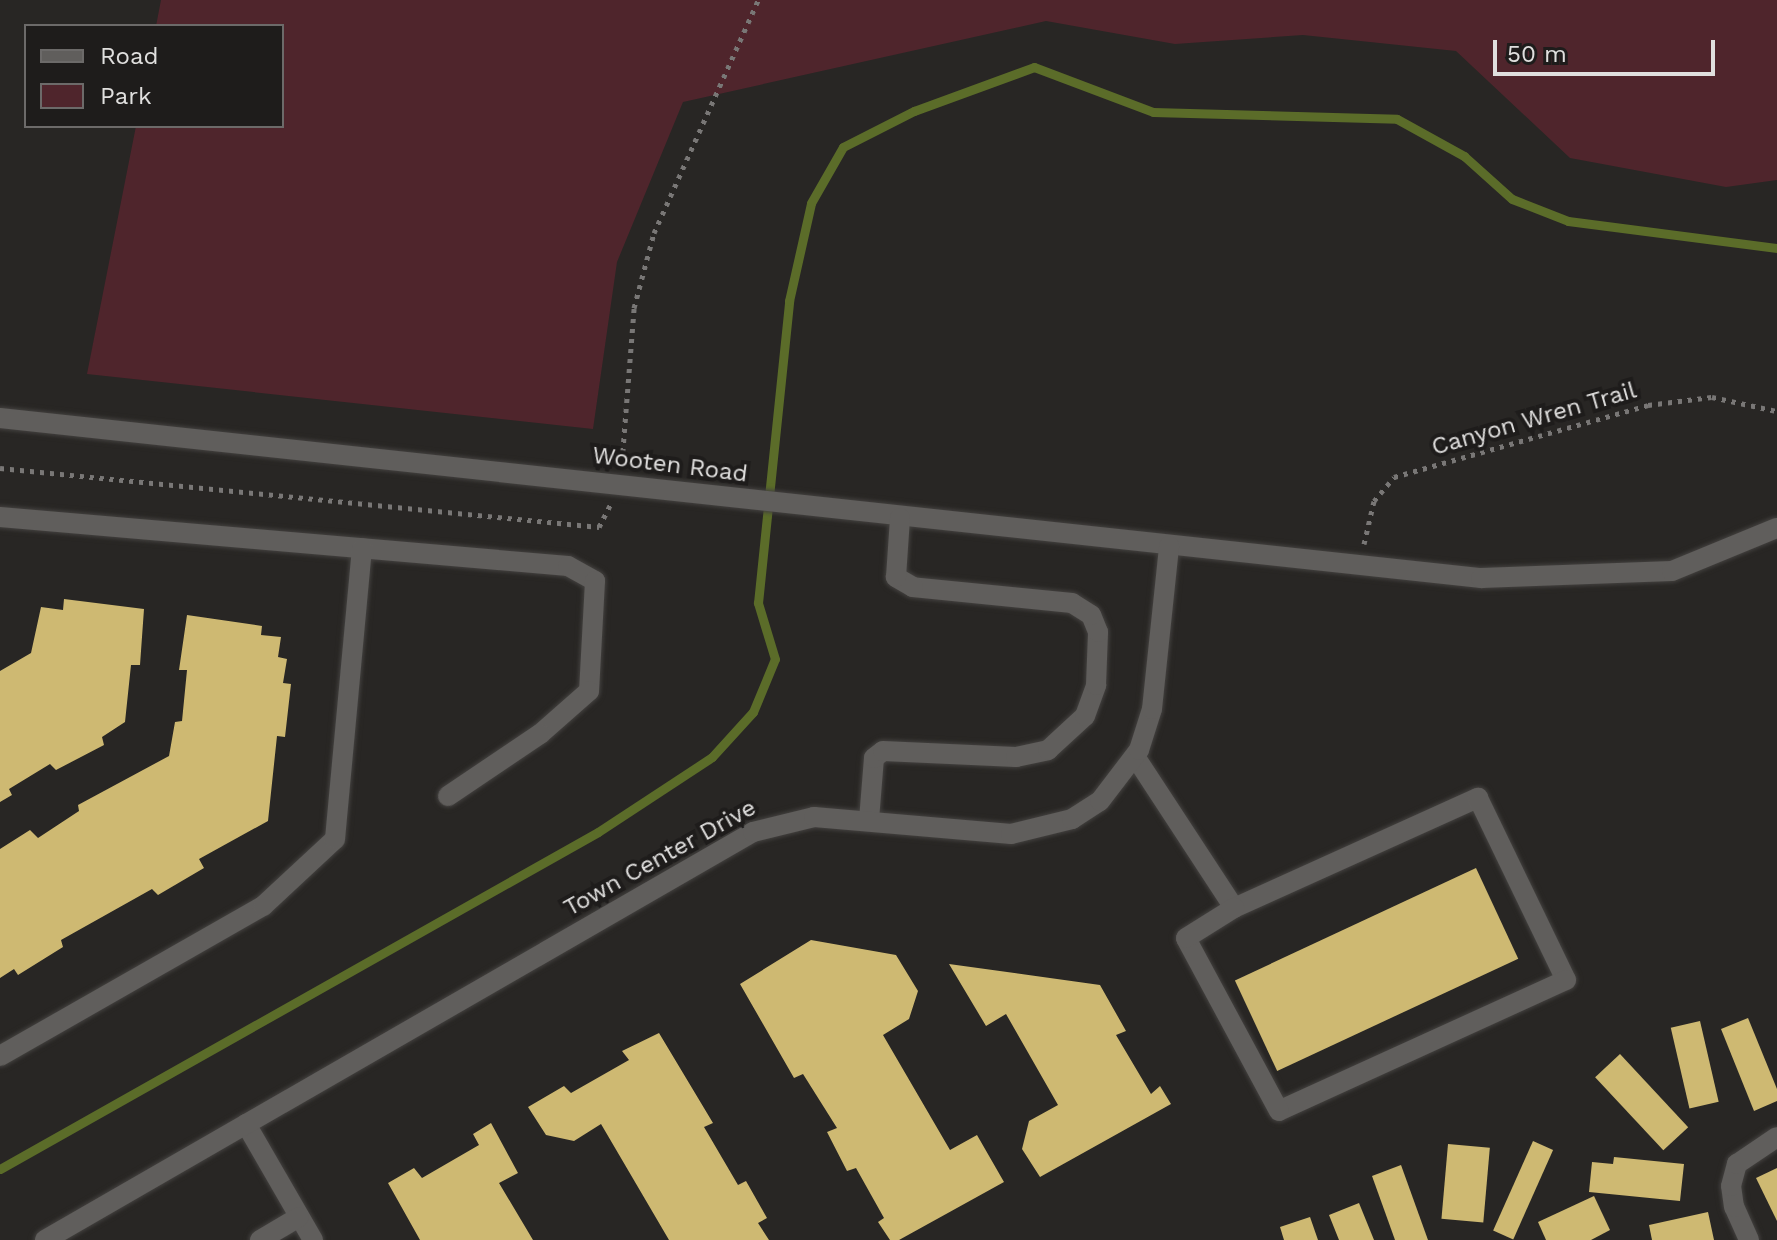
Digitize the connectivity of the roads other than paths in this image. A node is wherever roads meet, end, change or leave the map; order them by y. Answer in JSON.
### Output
{"nodes":[{"id":1,"x":0,"y":418,"type":"edge"},
{"id":2,"x":0,"y":517,"type":"edge"},
{"id":3,"x":900,"y":518,"type":"junction"},
{"id":4,"x":1777,"y":528,"type":"edge"},
{"id":5,"x":1169,"y":546,"type":"junction"},
{"id":6,"x":362,"y":548,"type":"junction"},
{"id":7,"x":1136,"y":758,"type":"junction"},
{"id":8,"x":448,"y":796,"type":"dead end"},
{"id":9,"x":869,"y":820,"type":"junction"},
{"id":10,"x":1234,"y":908,"type":"junction"},
{"id":11,"x":0,"y":1056,"type":"edge"},
{"id":12,"x":246,"y":1124,"type":"junction"},
{"id":13,"x":1777,"y":1137,"type":"edge"},
{"id":14,"x":299,"y":1217,"type":"junction"},
{"id":15,"x":45,"y":1240,"type":"edge"},
{"id":16,"x":260,"y":1240,"type":"edge"},
{"id":17,"x":313,"y":1240,"type":"edge"},
{"id":18,"x":1749,"y":1240,"type":"edge"}],
"edges":[{"from":1,"to":3,"type":"street","name":"Wooten Road"},
{"from":2,"to":6,"type":"street"},
{"from":3,"to":5,"type":"street","name":"Wooten Road"},
{"from":3,"to":9,"type":"street"},
{"from":4,"to":5,"type":"street","name":"Wooten Road"},
{"from":5,"to":7,"type":"street","name":"Town Center Drive"},
{"from":6,"to":8,"type":"street"},
{"from":6,"to":11,"type":"street"},
{"from":7,"to":9,"type":"street","name":"Town Center Drive"},
{"from":7,"to":10,"type":"street"},
{"from":9,"to":12,"type":"street","name":"Town Center Drive"},
{"from":10,"to":10,"type":"street"},
{"from":12,"to":14,"type":"street"},
{"from":12,"to":15,"type":"street","name":"Town Center Drive"},
{"from":13,"to":18,"type":"street"},
{"from":14,"to":16,"type":"street"},
{"from":14,"to":17,"type":"street"}]}
